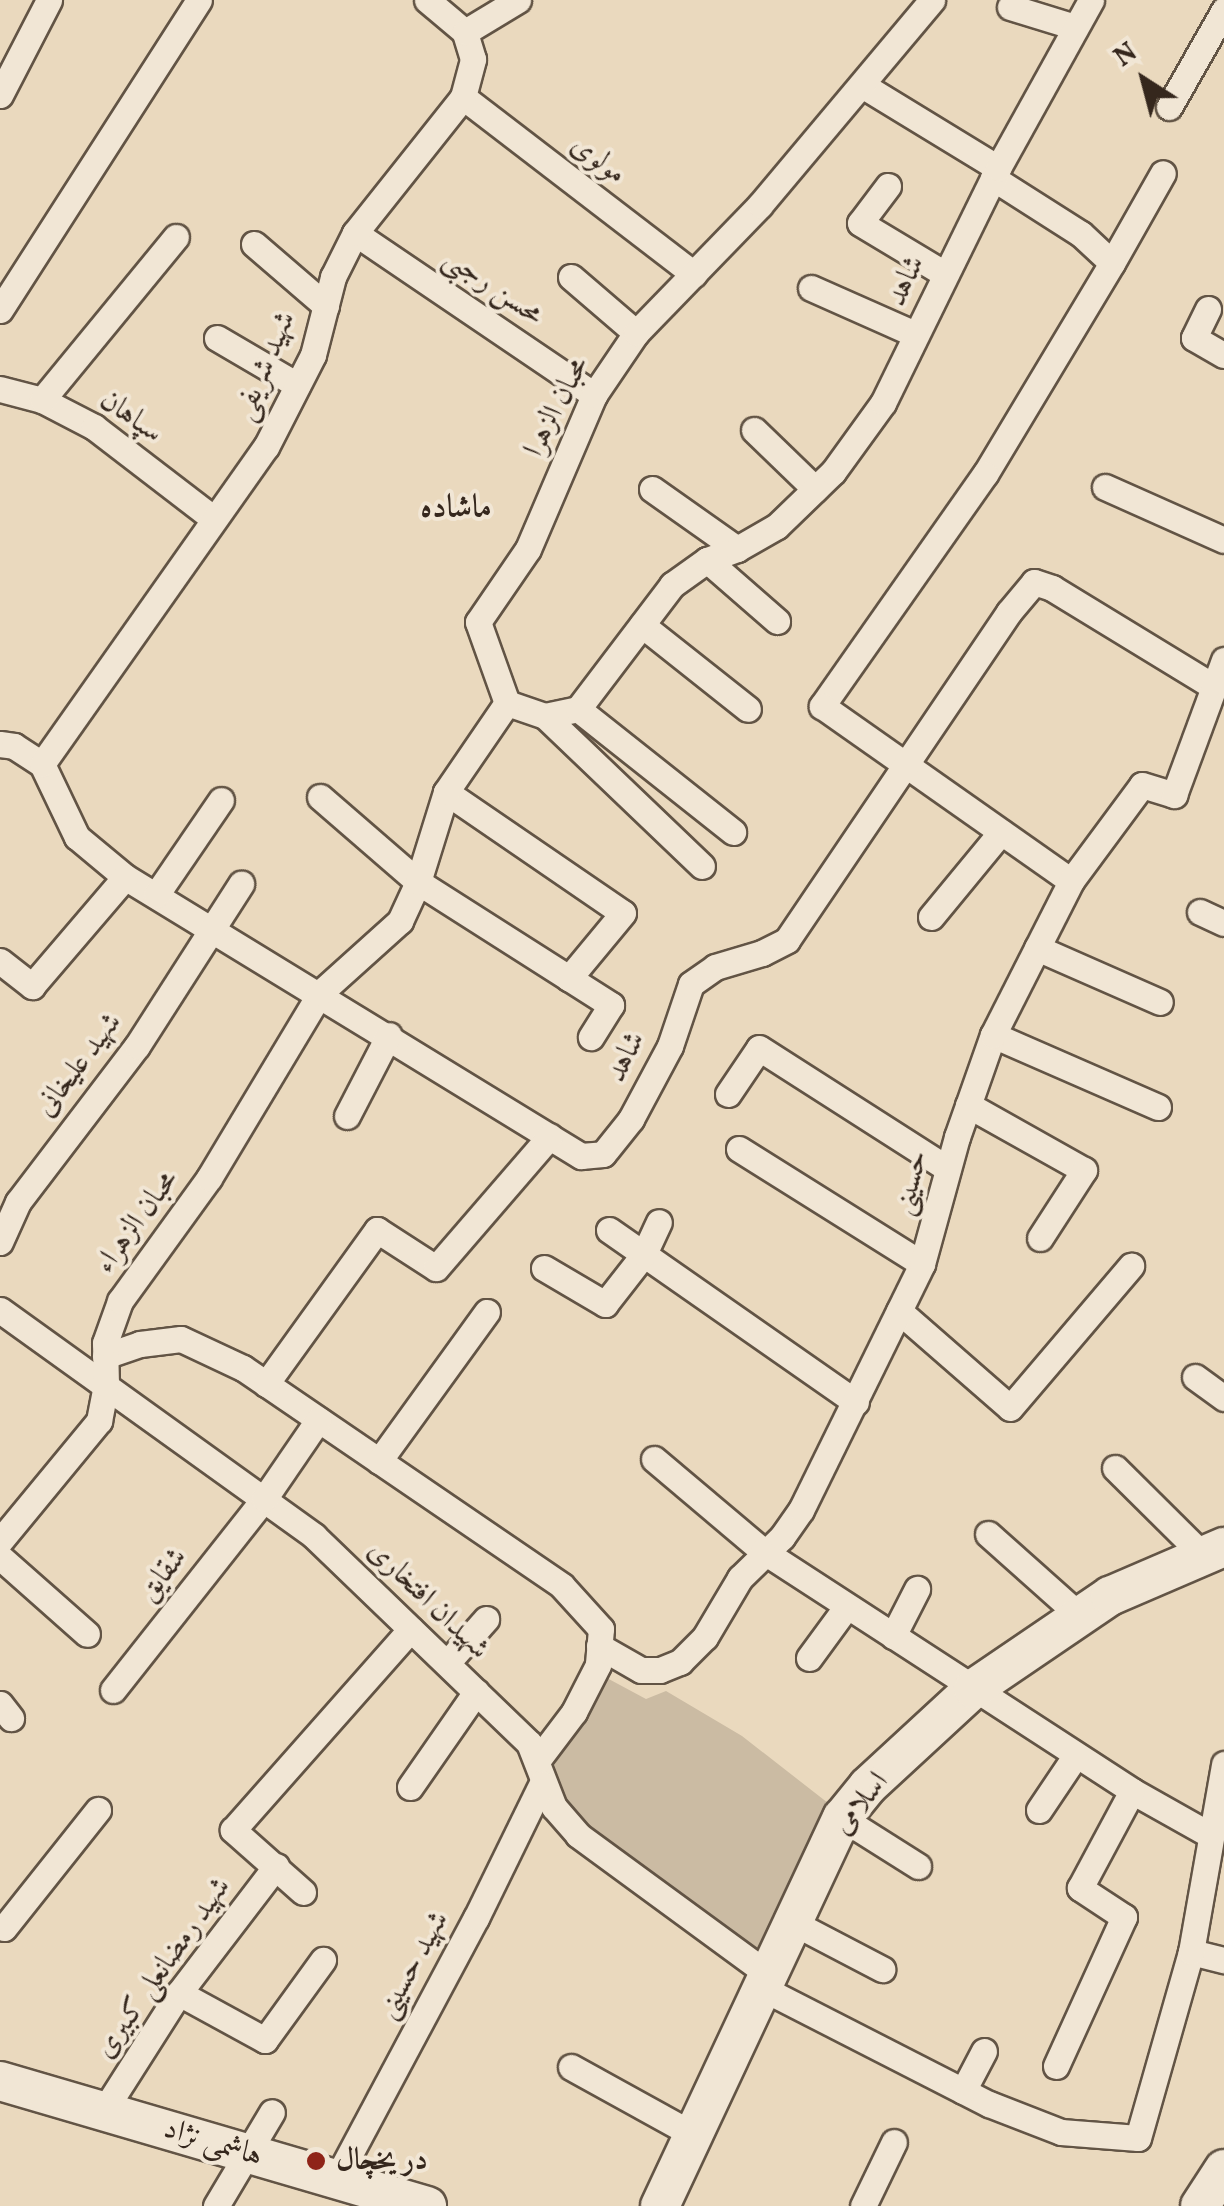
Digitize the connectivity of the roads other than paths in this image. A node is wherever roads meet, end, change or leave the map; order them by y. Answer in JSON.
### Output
{"nodes":[{"id":1,"x":49,"y":0,"type":"edge"},
{"id":2,"x":198,"y":0,"type":"edge"},
{"id":3,"x":428,"y":0,"type":"edge"},
{"id":4,"x":518,"y":0,"type":"edge"},
{"id":5,"x":932,"y":0,"type":"edge"},
{"id":6,"x":1091,"y":0,"type":"edge"},
{"id":7,"x":1010,"y":7,"type":"dead end"},
{"id":8,"x":1224,"y":10,"type":"edge"},
{"id":9,"x":1075,"y":27,"type":"junction"},
{"id":10,"x":465,"y":32,"type":"junction"},
{"id":11,"x":862,"y":85,"type":"junction"},
{"id":12,"x":0,"y":95,"type":"edge"},
{"id":13,"x":463,"y":97,"type":"junction"},
{"id":14,"x":1169,"y":107,"type":"dead end"},
{"id":15,"x":995,"y":173,"type":"junction"},
{"id":16,"x":1163,"y":174,"type":"dead end"},
{"id":17,"x":888,"y":186,"type":"dead end"},
{"id":18,"x":355,"y":233,"type":"junction"},
{"id":19,"x":176,"y":238,"type":"dead end"},
{"id":20,"x":254,"y":244,"type":"dead end"},
{"id":21,"x":1112,"y":262,"type":"junction"},
{"id":22,"x":694,"y":274,"type":"junction"},
{"id":23,"x":945,"y":274,"type":"junction"},
{"id":24,"x":570,"y":277,"type":"dead end"},
{"id":25,"x":811,"y":288,"type":"dead end"},
{"id":26,"x":326,"y":306,"type":"junction"},
{"id":27,"x":0,"y":310,"type":"edge"},
{"id":28,"x":1208,"y":310,"type":"dead end"},
{"id":29,"x":636,"y":333,"type":"junction"},
{"id":30,"x":916,"y":334,"type":"junction"},
{"id":31,"x":217,"y":338,"type":"dead end"},
{"id":32,"x":1224,"y":355,"type":"edge"},
{"id":33,"x":298,"y":385,"type":"junction"},
{"id":34,"x":0,"y":389,"type":"edge"},
{"id":35,"x":594,"y":395,"type":"junction"},
{"id":36,"x":42,"y":400,"type":"junction"},
{"id":37,"x":754,"y":430,"type":"dead end"},
{"id":38,"x":1105,"y":487,"type":"dead end"},
{"id":39,"x":652,"y":489,"type":"dead end"},
{"id":40,"x":815,"y":490,"type":"junction"},
{"id":41,"x":214,"y":520,"type":"junction"},
{"id":42,"x":1224,"y":540,"type":"edge"},
{"id":43,"x":737,"y":550,"type":"junction"},
{"id":44,"x":707,"y":560,"type":"junction"},
{"id":45,"x":777,"y":621,"type":"dead end"},
{"id":46,"x":642,"y":625,"type":"junction"},
{"id":47,"x":1224,"y":660,"type":"edge"},
{"id":48,"x":1214,"y":687,"type":"junction"},
{"id":49,"x":507,"y":703,"type":"junction"},
{"id":50,"x":578,"y":709,"type":"junction"},
{"id":51,"x":748,"y":709,"type":"dead end"},
{"id":52,"x":545,"y":716,"type":"junction"},
{"id":53,"x":0,"y":744,"type":"edge"},
{"id":54,"x":42,"y":764,"type":"junction"},
{"id":55,"x":905,"y":764,"type":"junction"},
{"id":56,"x":446,"y":792,"type":"junction"},
{"id":57,"x":320,"y":797,"type":"dead end"},
{"id":58,"x":221,"y":800,"type":"dead end"},
{"id":59,"x":733,"y":832,"type":"dead end"},
{"id":60,"x":1001,"y":832,"type":"junction"},
{"id":61,"x":702,"y":866,"type":"dead end"},
{"id":62,"x":125,"y":877,"type":"junction"},
{"id":63,"x":418,"y":882,"type":"junction"},
{"id":64,"x":1071,"y":882,"type":"junction"},
{"id":65,"x":241,"y":884,"type":"dead end"},
{"id":66,"x":156,"y":895,"type":"junction"},
{"id":67,"x":931,"y":917,"type":"dead end"},
{"id":68,"x":212,"y":929,"type":"junction"},
{"id":69,"x":1037,"y":948,"type":"junction"},
{"id":70,"x":0,"y":961,"type":"edge"},
{"id":71,"x":569,"y":978,"type":"junction"},
{"id":72,"x":320,"y":993,"type":"junction"},
{"id":73,"x":1160,"y":1002,"type":"dead end"},
{"id":74,"x":389,"y":1034,"type":"junction"},
{"id":75,"x":993,"y":1036,"type":"junction"},
{"id":76,"x":591,"y":1037,"type":"dead end"},
{"id":77,"x":728,"y":1094,"type":"dead end"},
{"id":78,"x":968,"y":1104,"type":"junction"},
{"id":79,"x":1158,"y":1107,"type":"dead end"},
{"id":80,"x":347,"y":1116,"type":"dead end"},
{"id":81,"x":550,"y":1136,"type":"junction"},
{"id":82,"x":739,"y":1149,"type":"dead end"},
{"id":83,"x":948,"y":1168,"type":"junction"},
{"id":84,"x":9,"y":1196,"type":"edge"},
{"id":85,"x":659,"y":1222,"type":"dead end"},
{"id":86,"x":609,"y":1230,"type":"dead end"},
{"id":87,"x":1040,"y":1238,"type":"dead end"},
{"id":88,"x":0,"y":1242,"type":"edge"},
{"id":89,"x":644,"y":1254,"type":"junction"},
{"id":90,"x":922,"y":1264,"type":"junction"},
{"id":91,"x":1131,"y":1266,"type":"dead end"},
{"id":92,"x":544,"y":1268,"type":"dead end"},
{"id":93,"x":0,"y":1310,"type":"edge"},
{"id":94,"x":488,"y":1312,"type":"dead end"},
{"id":95,"x":898,"y":1312,"type":"junction"},
{"id":96,"x":105,"y":1356,"type":"junction"},
{"id":97,"x":1196,"y":1377,"type":"dead end"},
{"id":98,"x":106,"y":1384,"type":"junction"},
{"id":99,"x":266,"y":1384,"type":"junction"},
{"id":100,"x":1224,"y":1398,"type":"edge"},
{"id":101,"x":856,"y":1402,"type":"junction"},
{"id":102,"x":318,"y":1420,"type":"junction"},
{"id":103,"x":654,"y":1459,"type":"dead end"},
{"id":104,"x":379,"y":1462,"type":"junction"},
{"id":105,"x":1115,"y":1468,"type":"dead end"},
{"id":106,"x":264,"y":1499,"type":"junction"},
{"id":107,"x":988,"y":1534,"type":"dead end"},
{"id":108,"x":0,"y":1541,"type":"edge"},
{"id":109,"x":763,"y":1550,"type":"junction"},
{"id":110,"x":1214,"y":1551,"type":"edge"},
{"id":111,"x":0,"y":1557,"type":"edge"},
{"id":112,"x":917,"y":1588,"type":"dead end"},
{"id":113,"x":847,"y":1606,"type":"junction"},
{"id":114,"x":1080,"y":1616,"type":"junction"},
{"id":115,"x":486,"y":1619,"type":"dead end"},
{"id":116,"x":410,"y":1628,"type":"junction"},
{"id":117,"x":87,"y":1634,"type":"dead end"},
{"id":118,"x":893,"y":1636,"type":"junction"},
{"id":119,"x":599,"y":1646,"type":"junction"},
{"id":120,"x":809,"y":1658,"type":"dead end"},
{"id":121,"x":447,"y":1663,"type":"junction"},
{"id":122,"x":113,"y":1690,"type":"dead end"},
{"id":123,"x":973,"y":1690,"type":"junction"},
{"id":124,"x":476,"y":1692,"type":"junction"},
{"id":125,"x":1076,"y":1755,"type":"junction"},
{"id":126,"x":1224,"y":1764,"type":"edge"},
{"id":127,"x":539,"y":1772,"type":"junction"},
{"id":128,"x":410,"y":1787,"type":"dead end"},
{"id":129,"x":1132,"y":1791,"type":"junction"},
{"id":130,"x":98,"y":1810,"type":"dead end"},
{"id":131,"x":1040,"y":1810,"type":"dead end"},
{"id":132,"x":842,"y":1818,"type":"junction"},
{"id":133,"x":1210,"y":1835,"type":"junction"},
{"id":134,"x":276,"y":1866,"type":"junction"},
{"id":135,"x":918,"y":1866,"type":"dead end"},
{"id":136,"x":303,"y":1892,"type":"dead end"},
{"id":137,"x":792,"y":1922,"type":"junction"},
{"id":138,"x":0,"y":1926,"type":"edge"},
{"id":139,"x":1191,"y":1952,"type":"junction"},
{"id":140,"x":324,"y":1960,"type":"dead end"},
{"id":141,"x":1224,"y":1960,"type":"edge"},
{"id":142,"x":882,"y":1969,"type":"dead end"},
{"id":143,"x":765,"y":1981,"type":"junction"},
{"id":144,"x":179,"y":1993,"type":"junction"},
{"id":145,"x":984,"y":2050,"type":"dead end"},
{"id":146,"x":1056,"y":2066,"type":"dead end"},
{"id":147,"x":570,"y":2067,"type":"dead end"},
{"id":148,"x":0,"y":2080,"type":"edge"},
{"id":149,"x":963,"y":2090,"type":"junction"},
{"id":150,"x":105,"y":2109,"type":"junction"},
{"id":151,"x":272,"y":2112,"type":"dead end"},
{"id":152,"x":694,"y":2135,"type":"junction"},
{"id":153,"x":894,"y":2142,"type":"dead end"},
{"id":154,"x":248,"y":2156,"type":"junction"},
{"id":155,"x":1224,"y":2169,"type":"edge"},
{"id":156,"x":338,"y":2178,"type":"junction"},
{"id":157,"x":388,"y":2200,"type":"edge"},
{"id":158,"x":216,"y":2206,"type":"edge"},
{"id":159,"x":427,"y":2206,"type":"edge"},
{"id":160,"x":660,"y":2206,"type":"edge"},
{"id":161,"x":862,"y":2206,"type":"edge"},
{"id":162,"x":1200,"y":2206,"type":"edge"}],
"edges":[{"from":1,"to":12,"type":"street"},
{"from":2,"to":27,"type":"street"},
{"from":3,"to":10,"type":"street"},
{"from":4,"to":10,"type":"street"},
{"from":5,"to":11,"type":"street","name":"محبان الزهرا"},
{"from":6,"to":9,"type":"street","name":"شاهد"},
{"from":7,"to":9,"type":"street"},
{"from":8,"to":14,"type":"street"},
{"from":9,"to":15,"type":"street","name":"شاهد"},
{"from":10,"to":13,"type":"street"},
{"from":11,"to":15,"type":"street"},
{"from":11,"to":22,"type":"street","name":"محبان الزهرا"},
{"from":13,"to":18,"type":"street","name":"شهید شریفی"},
{"from":13,"to":22,"type":"street","name":"مولوی"},
{"from":15,"to":21,"type":"street"},
{"from":15,"to":23,"type":"street","name":"شاهد"},
{"from":16,"to":21,"type":"street"},
{"from":17,"to":23,"type":"street"},
{"from":18,"to":26,"type":"street","name":"شهید شریفی"},
{"from":18,"to":35,"type":"street","name":"محسن رجبی"},
{"from":19,"to":36,"type":"street"},
{"from":20,"to":26,"type":"street"},
{"from":21,"to":55,"type":"street"},
{"from":22,"to":29,"type":"street","name":"محبان الزهرا"},
{"from":23,"to":30,"type":"street","name":"شاهد"},
{"from":24,"to":29,"type":"street"},
{"from":25,"to":30,"type":"street"},
{"from":26,"to":33,"type":"street","name":"شهید شریفی"},
{"from":28,"to":32,"type":"street"},
{"from":29,"to":35,"type":"street","name":"محبان الزهرا"},
{"from":30,"to":40,"type":"street","name":"شاهد"},
{"from":31,"to":33,"type":"street"},
{"from":33,"to":41,"type":"street","name":"شهید شریفی"},
{"from":34,"to":36,"type":"street","name":"سپاهان"},
{"from":35,"to":49,"type":"street","name":"محبان الزهرا"},
{"from":36,"to":41,"type":"street","name":"سپاهان"},
{"from":37,"to":40,"type":"street"},
{"from":38,"to":42,"type":"street"},
{"from":39,"to":43,"type":"street"},
{"from":40,"to":43,"type":"street","name":"شاهد"},
{"from":41,"to":54,"type":"street","name":"شهید شریفی"},
{"from":43,"to":44,"type":"street","name":"شاهد"},
{"from":44,"to":45,"type":"street"},
{"from":44,"to":46,"type":"street","name":"شاهد"},
{"from":46,"to":50,"type":"street","name":"شاهد"},
{"from":46,"to":51,"type":"street"},
{"from":47,"to":48,"type":"street","name":"حسینی"},
{"from":48,"to":55,"type":"street","name":"شاهد"},
{"from":48,"to":64,"type":"street","name":"حسینی"},
{"from":49,"to":52,"type":"street"},
{"from":49,"to":56,"type":"street"},
{"from":50,"to":52,"type":"street"},
{"from":50,"to":59,"type":"street"},
{"from":52,"to":61,"type":"street"},
{"from":53,"to":54,"type":"street"},
{"from":54,"to":62,"type":"street","name":"شاهد"},
{"from":55,"to":60,"type":"street"},
{"from":55,"to":81,"type":"street","name":"شاهد"},
{"from":56,"to":63,"type":"street"},
{"from":56,"to":71,"type":"street"},
{"from":57,"to":63,"type":"street"},
{"from":58,"to":66,"type":"street"},
{"from":60,"to":64,"type":"street"},
{"from":60,"to":67,"type":"street"},
{"from":62,"to":66,"type":"street","name":"شاهد"},
{"from":62,"to":70,"type":"street"},
{"from":63,"to":71,"type":"street"},
{"from":63,"to":72,"type":"street"},
{"from":64,"to":69,"type":"street","name":"حسینی"},
{"from":65,"to":68,"type":"street","name":"شهید علیخانی"},
{"from":66,"to":68,"type":"street","name":"شاهد"},
{"from":68,"to":72,"type":"street","name":"شاهد"},
{"from":68,"to":84,"type":"street","name":"شهید علیخانی"},
{"from":69,"to":73,"type":"street"},
{"from":69,"to":75,"type":"street","name":"حسینی"},
{"from":71,"to":76,"type":"street"},
{"from":72,"to":74,"type":"street","name":"شاهد"},
{"from":72,"to":96,"type":"street","name":"محبان الزهراء"},
{"from":74,"to":80,"type":"street"},
{"from":74,"to":81,"type":"street","name":"شاهد"},
{"from":75,"to":78,"type":"street","name":"حسینی"},
{"from":75,"to":79,"type":"street"},
{"from":77,"to":83,"type":"street"},
{"from":78,"to":83,"type":"street","name":"حسینی"},
{"from":78,"to":87,"type":"street"},
{"from":81,"to":99,"type":"street"},
{"from":82,"to":90,"type":"street"},
{"from":83,"to":90,"type":"street","name":"حسینی"},
{"from":84,"to":88,"type":"street","name":"شهید علیخانی"},
{"from":85,"to":89,"type":"street"},
{"from":86,"to":89,"type":"street"},
{"from":89,"to":92,"type":"street"},
{"from":89,"to":101,"type":"street"},
{"from":90,"to":95,"type":"street","name":"حسینی"},
{"from":91,"to":95,"type":"street"},
{"from":93,"to":98,"type":"street","name":"شهیدان افتخاری"},
{"from":94,"to":104,"type":"street"},
{"from":95,"to":101,"type":"street","name":"حسینی"},
{"from":96,"to":98,"type":"street","name":"محبان الزهراء"},
{"from":96,"to":99,"type":"street"},
{"from":97,"to":100,"type":"street"},
{"from":98,"to":106,"type":"street","name":"شهیدان افتخاری"},
{"from":98,"to":108,"type":"street","name":"محبان الزهراء"},
{"from":99,"to":102,"type":"street"},
{"from":101,"to":109,"type":"street","name":"حسینی"},
{"from":102,"to":104,"type":"street"},
{"from":102,"to":106,"type":"street","name":"شقایق"},
{"from":103,"to":109,"type":"street"},
{"from":104,"to":119,"type":"street"},
{"from":105,"to":110,"type":"street"},
{"from":106,"to":116,"type":"street","name":"شهیدان افتخاری"},
{"from":106,"to":122,"type":"street","name":"شقایق"},
{"from":107,"to":114,"type":"street"},
{"from":109,"to":113,"type":"street"},
{"from":109,"to":119,"type":"street","name":"حسینی"},
{"from":110,"to":114,"type":"street","name":"اسلامی"},
{"from":111,"to":117,"type":"street"},
{"from":112,"to":118,"type":"street"},
{"from":113,"to":118,"type":"street"},
{"from":113,"to":120,"type":"street"},
{"from":114,"to":123,"type":"street","name":"اسلامی"},
{"from":115,"to":121,"type":"street"},
{"from":116,"to":121,"type":"street","name":"شهیدان افتخاری"},
{"from":116,"to":134,"type":"street"},
{"from":118,"to":123,"type":"street"},
{"from":119,"to":127,"type":"street"},
{"from":121,"to":124,"type":"street","name":"شهیدان افتخاری"},
{"from":123,"to":125,"type":"street"},
{"from":123,"to":132,"type":"street","name":"اسلامی"},
{"from":124,"to":127,"type":"street","name":"شهیدان افتخاری"},
{"from":124,"to":128,"type":"street"},
{"from":125,"to":129,"type":"street"},
{"from":125,"to":131,"type":"street"},
{"from":126,"to":133,"type":"street"},
{"from":127,"to":143,"type":"street","name":"شهیدان افتخاری"},
{"from":127,"to":156,"type":"street","name":"شهید حسینی"},
{"from":129,"to":133,"type":"street"},
{"from":129,"to":146,"type":"street"},
{"from":130,"to":138,"type":"street"},
{"from":132,"to":135,"type":"street"},
{"from":132,"to":137,"type":"street","name":"اسلامی"},
{"from":133,"to":139,"type":"street"},
{"from":134,"to":136,"type":"street"},
{"from":134,"to":144,"type":"street","name":"شهید رمضانعلی کبیری"},
{"from":137,"to":142,"type":"street"},
{"from":137,"to":143,"type":"street","name":"اسلامی"},
{"from":139,"to":141,"type":"street"},
{"from":139,"to":149,"type":"street","name":"شهیدان افتخاری"},
{"from":140,"to":144,"type":"street"},
{"from":143,"to":149,"type":"street","name":"شهیدان افتخاری"},
{"from":143,"to":152,"type":"street","name":"اسلامی"},
{"from":144,"to":150,"type":"street","name":"شهید رمضانعلی کبیری"},
{"from":145,"to":149,"type":"street"},
{"from":147,"to":152,"type":"street"},
{"from":148,"to":150,"type":"street","name":"هاشمی نژاد"},
{"from":150,"to":154,"type":"street","name":"هاشمی نژاد"},
{"from":151,"to":154,"type":"street"},
{"from":152,"to":160,"type":"street","name":"اسلامی"},
{"from":153,"to":161,"type":"street"},
{"from":154,"to":156,"type":"street","name":"هاشمی نژاد"},
{"from":154,"to":158,"type":"street"},
{"from":155,"to":162,"type":"street"},
{"from":156,"to":157,"type":"street","name":"هاشمی نژاد"},
{"from":157,"to":159,"type":"street","name":"هاشمی نژاد"}]}
